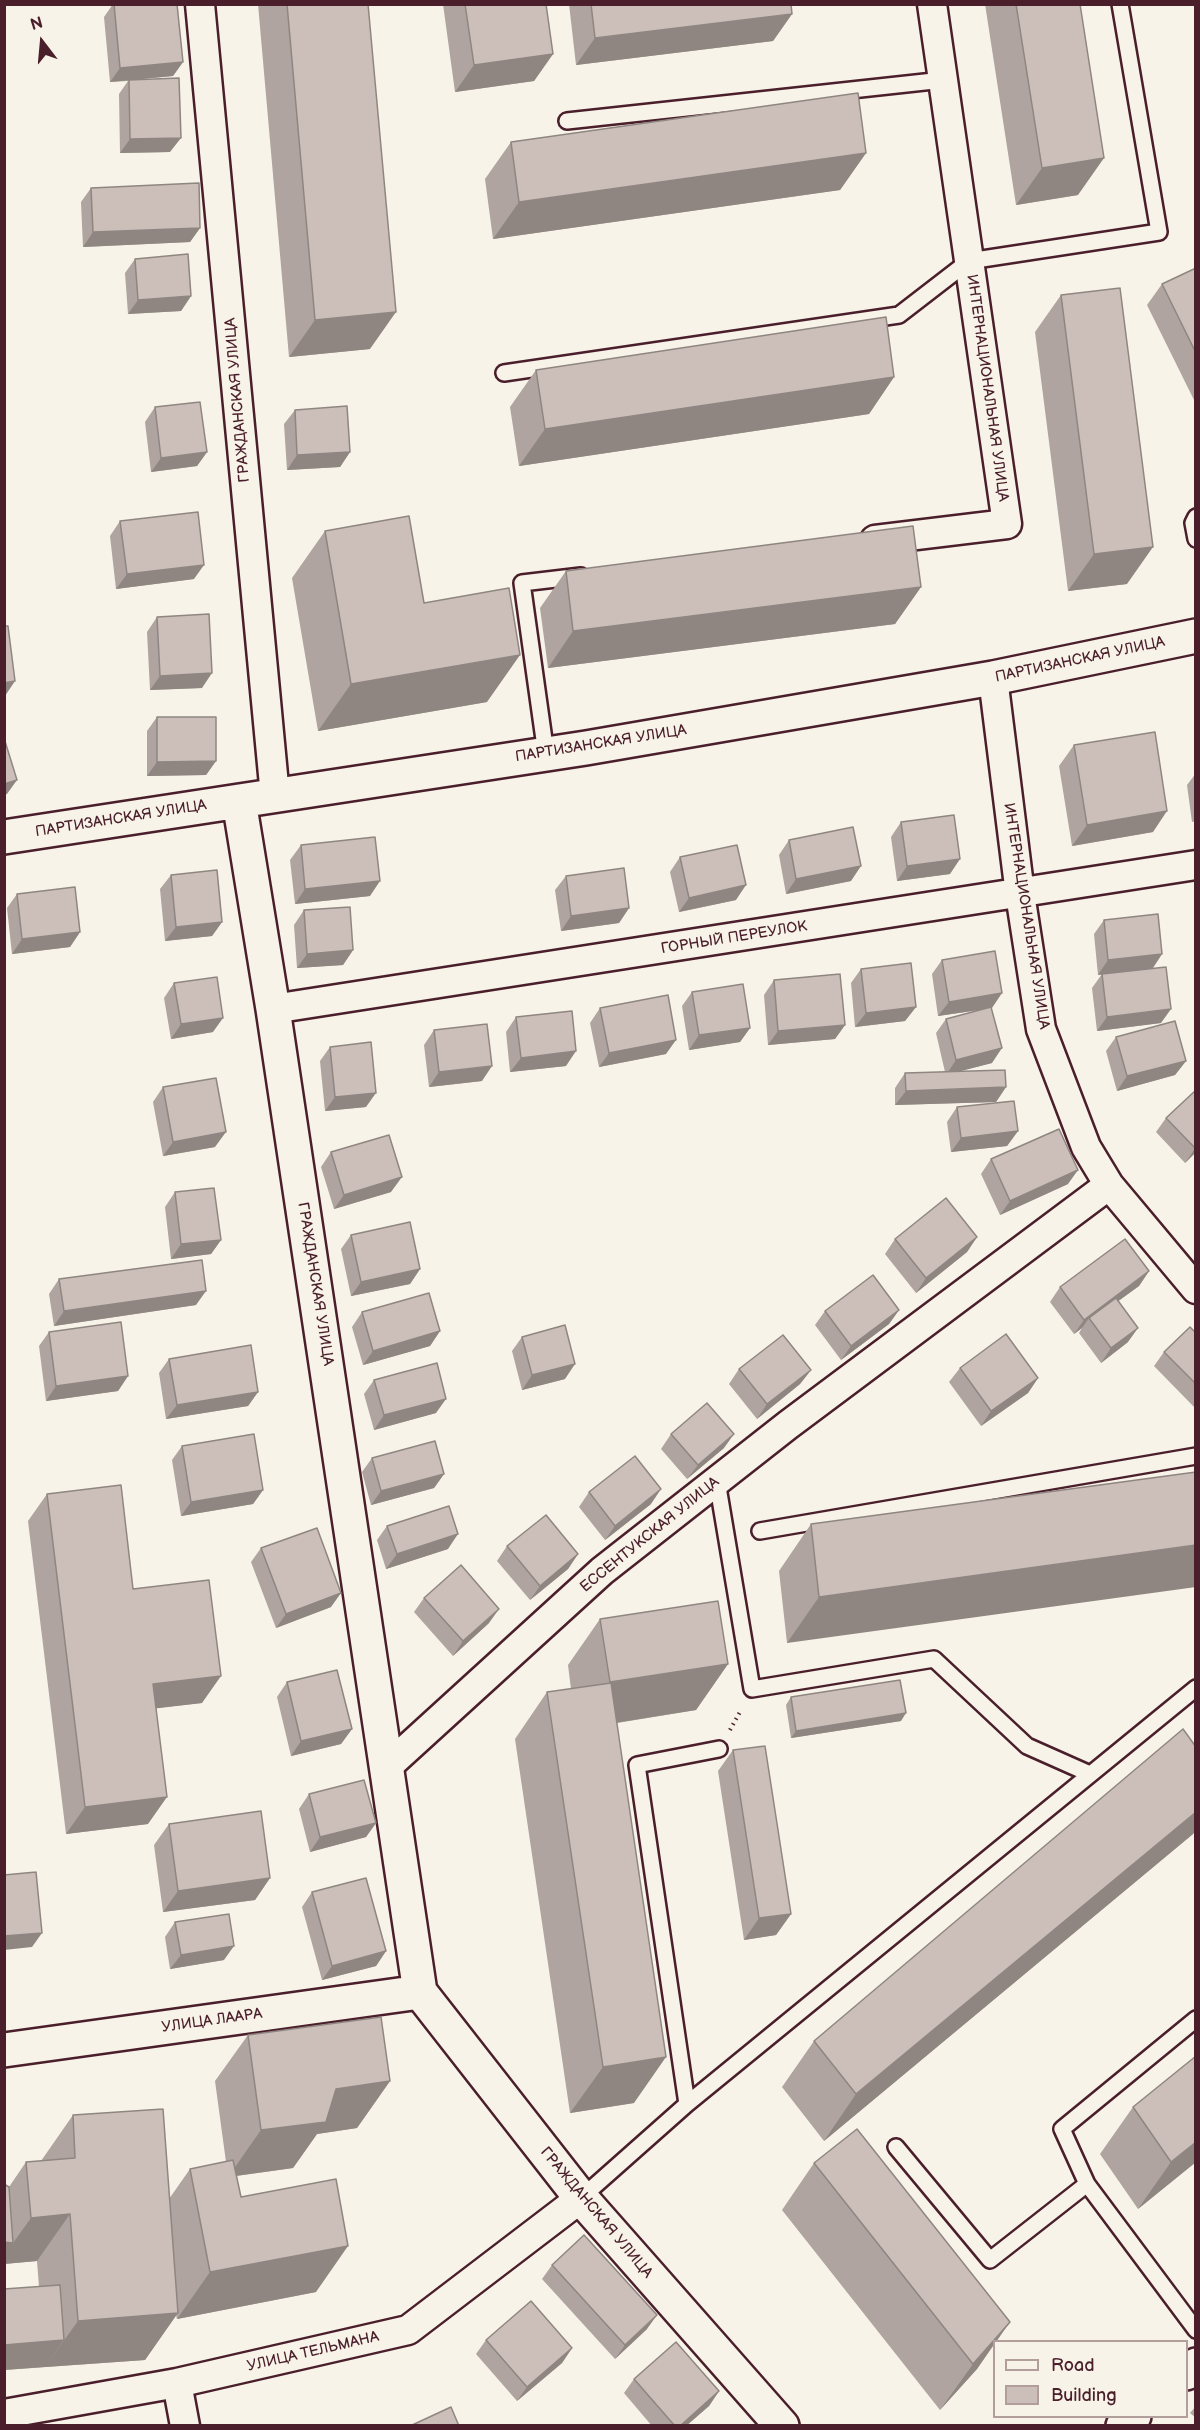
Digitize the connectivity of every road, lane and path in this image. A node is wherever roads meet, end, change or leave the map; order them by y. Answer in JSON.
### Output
{"nodes":[{"id":1,"x":200,"y":4,"type":"edge"},
{"id":2,"x":932,"y":4,"type":"edge"},
{"id":3,"x":1120,"y":4,"type":"edge"},
{"id":4,"x":943,"y":80,"type":"junction"},
{"id":5,"x":567,"y":121,"type":"dead end"},
{"id":6,"x":969,"y":261,"type":"junction"},
{"id":7,"x":504,"y":373,"type":"dead end"},
{"id":8,"x":1196,"y":517,"type":"edge"},
{"id":9,"x":1196,"y":539,"type":"edge"},
{"id":10,"x":854,"y":543,"type":"edge"},
{"id":11,"x":594,"y":575,"type":"edge"},
{"id":12,"x":1196,"y":636,"type":"edge"},
{"id":13,"x":993,"y":678,"type":"junction"},
{"id":14,"x":546,"y":754,"type":"junction"},
{"id":15,"x":275,"y":796,"type":"junction"},
{"id":16,"x":239,"y":801,"type":"junction"},
{"id":17,"x":4,"y":837,"type":"edge"},
{"id":18,"x":1196,"y":865,"type":"edge"},
{"id":19,"x":1020,"y":894,"type":"junction"},
{"id":20,"x":273,"y":1009,"type":"junction"},
{"id":21,"x":1109,"y":1185,"type":"junction"},
{"id":22,"x":1196,"y":1289,"type":"edge"},
{"id":23,"x":1196,"y":1455,"type":"edge"},
{"id":24,"x":717,"y":1481,"type":"junction"},
{"id":25,"x":760,"y":1531,"type":"dead end"},
{"id":26,"x":1196,"y":1688,"type":"edge"},
{"id":27,"x":752,"y":1689,"type":"junction"},
{"id":28,"x":719,"y":1749,"type":"joint"},
{"id":29,"x":388,"y":1766,"type":"junction"},
{"id":30,"x":1090,"y":1774,"type":"junction"},
{"id":31,"x":420,"y":1992,"type":"junction"},
{"id":32,"x":1196,"y":2019,"type":"edge"},
{"id":33,"x":4,"y":2050,"type":"edge"},
{"id":34,"x":687,"y":2104,"type":"junction"},
{"id":35,"x":896,"y":2147,"type":"dead end"},
{"id":36,"x":1087,"y":2184,"type":"junction"},
{"id":37,"x":580,"y":2199,"type":"junction"},
{"id":38,"x":1196,"y":2330,"type":"edge"},
{"id":39,"x":177,"y":2383,"type":"junction"},
{"id":40,"x":4,"y":2414,"type":"edge"},
{"id":41,"x":185,"y":2426,"type":"edge"},
{"id":42,"x":782,"y":2426,"type":"edge"}],
"edges":[{"from":1,"to":15,"type":"street","name":"ГРАЖДАНСКАЯ УЛИЦА"},
{"from":2,"to":4,"type":"street","name":"ИНТЕРНАЦИОНАЛЬНАЯ УЛИЦА"},
{"from":3,"to":6,"type":"lane"},
{"from":4,"to":5,"type":"lane"},
{"from":4,"to":6,"type":"street","name":"ИНТЕРНАЦИОНАЛЬНАЯ УЛИЦА"},
{"from":6,"to":7,"type":"lane"},
{"from":6,"to":10,"type":"street","name":"ИНТЕРНАЦИОНАЛЬНАЯ УЛИЦА"},
{"from":8,"to":9,"type":"lane"},
{"from":11,"to":14,"type":"lane"},
{"from":12,"to":13,"type":"street","name":"ПАРТИЗАНСКАЯ УЛИЦА"},
{"from":13,"to":14,"type":"street","name":"ПАРТИЗАНСКАЯ УЛИЦА"},
{"from":13,"to":19,"type":"street","name":"ИНТЕРНАЦИОНАЛЬНАЯ УЛИЦА"},
{"from":14,"to":15,"type":"street","name":"ПАРТИЗАНСКАЯ УЛИЦА"},
{"from":15,"to":16,"type":"street","name":"ПАРТИЗАНСКАЯ УЛИЦА"},
{"from":16,"to":17,"type":"street","name":"ПАРТИЗАНСКАЯ УЛИЦА"},
{"from":16,"to":20,"type":"street","name":"ГРАЖДАНСКАЯ УЛИЦА"},
{"from":18,"to":19,"type":"street","name":"ГОРНЫЙ ПЕРЕУЛОК"},
{"from":19,"to":20,"type":"street","name":"ГОРНЫЙ ПЕРЕУЛОК"},
{"from":19,"to":21,"type":"street","name":"ИНТЕРНАЦИОНАЛЬНАЯ УЛИЦА"},
{"from":20,"to":29,"type":"street","name":"ГРАЖДАНСКАЯ УЛИЦА"},
{"from":21,"to":22,"type":"street","name":"ИНТЕРНАЦИОНАЛЬНАЯ УЛИЦА"},
{"from":21,"to":24,"type":"street","name":"ЕССЕНТУКСКАЯ УЛИЦА"},
{"from":23,"to":25,"type":"lane"},
{"from":24,"to":27,"type":"lane"},
{"from":24,"to":29,"type":"street","name":"ЕССЕНТУКСКАЯ УЛИЦА"},
{"from":26,"to":30,"type":"lane"},
{"from":27,"to":28,"type":"path"},
{"from":27,"to":30,"type":"lane"},
{"from":28,"to":34,"type":"lane"},
{"from":29,"to":31,"type":"street"},
{"from":30,"to":34,"type":"lane"},
{"from":31,"to":33,"type":"street","name":"УЛИЦА ЛААРА"},
{"from":31,"to":37,"type":"street","name":"ГРАЖДАНСКАЯ УЛИЦА"},
{"from":32,"to":36,"type":"lane"},
{"from":34,"to":37,"type":"lane"},
{"from":35,"to":36,"type":"lane"},
{"from":36,"to":38,"type":"lane"},
{"from":37,"to":39,"type":"street","name":"УЛИЦА ТЕЛЬМАНА"},
{"from":37,"to":42,"type":"street","name":"ГРАЖДАНСКАЯ УЛИЦА"},
{"from":39,"to":40,"type":"street","name":"УЛИЦА ТЕЛЬМАНА"},
{"from":39,"to":41,"type":"street"}]}
